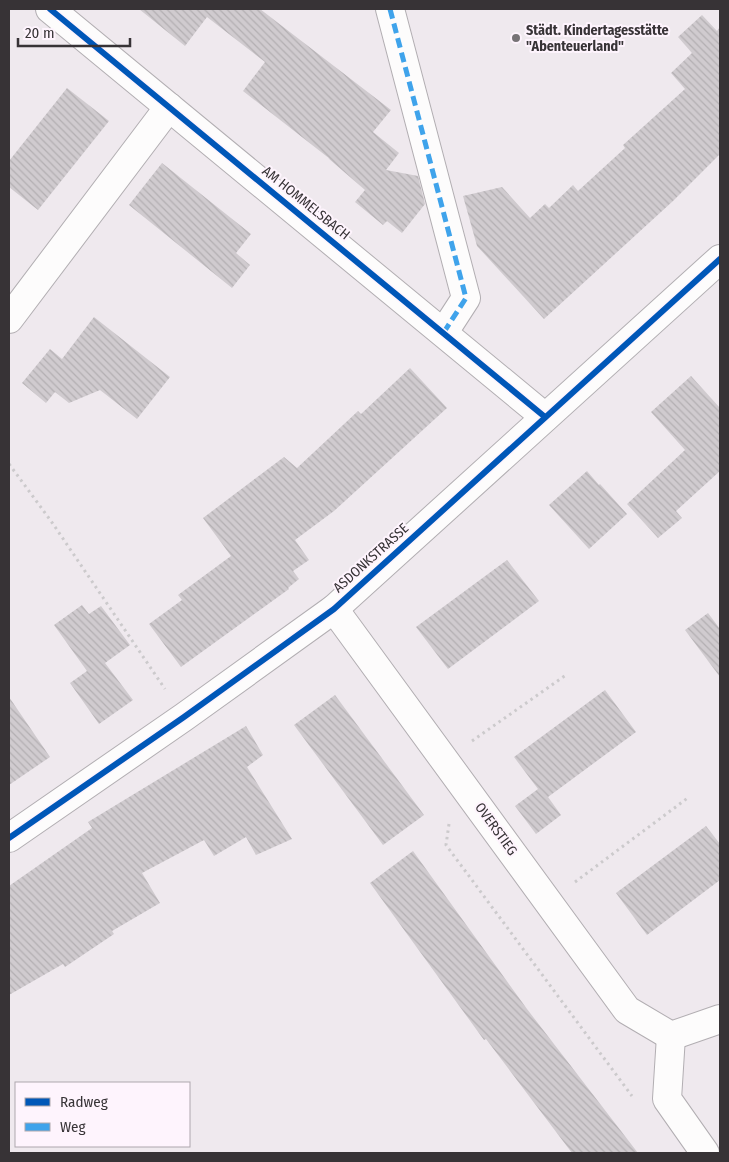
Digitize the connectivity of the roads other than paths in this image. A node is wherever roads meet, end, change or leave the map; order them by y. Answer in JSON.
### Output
{"nodes":[{"id":1,"x":50,"y":9,"type":"edge"},
{"id":2,"x":390,"y":9,"type":"edge"},
{"id":3,"x":169,"y":107,"type":"junction"},
{"id":4,"x":720,"y":259,"type":"edge"},
{"id":5,"x":9,"y":319,"type":"edge"},
{"id":6,"x":444,"y":332,"type":"junction"},
{"id":7,"x":545,"y":417,"type":"junction"},
{"id":8,"x":334,"y":609,"type":"junction"},
{"id":9,"x":9,"y":838,"type":"edge"},
{"id":10,"x":720,"y":1019,"type":"edge"},
{"id":11,"x":671,"y":1036,"type":"junction"},
{"id":12,"x":705,"y":1153,"type":"edge"}],
"edges":[{"from":1,"to":3,"type":"street","name":"AM HOMMELSBACH"},
{"from":2,"to":6,"type":"street"},
{"from":3,"to":5,"type":"street"},
{"from":3,"to":6,"type":"street","name":"AM HOMMELSBACH"},
{"from":4,"to":7,"type":"street","name":"ASDONKSTRASSE"},
{"from":6,"to":7,"type":"street","name":"AM HOMMELSBACH"},
{"from":7,"to":8,"type":"street","name":"ASDONKSTRASSE"},
{"from":8,"to":9,"type":"street","name":"ASDONKSTRASSE"},
{"from":8,"to":11,"type":"street","name":"OVERSTIEG"},
{"from":10,"to":11,"type":"street"},
{"from":11,"to":12,"type":"street"}]}
